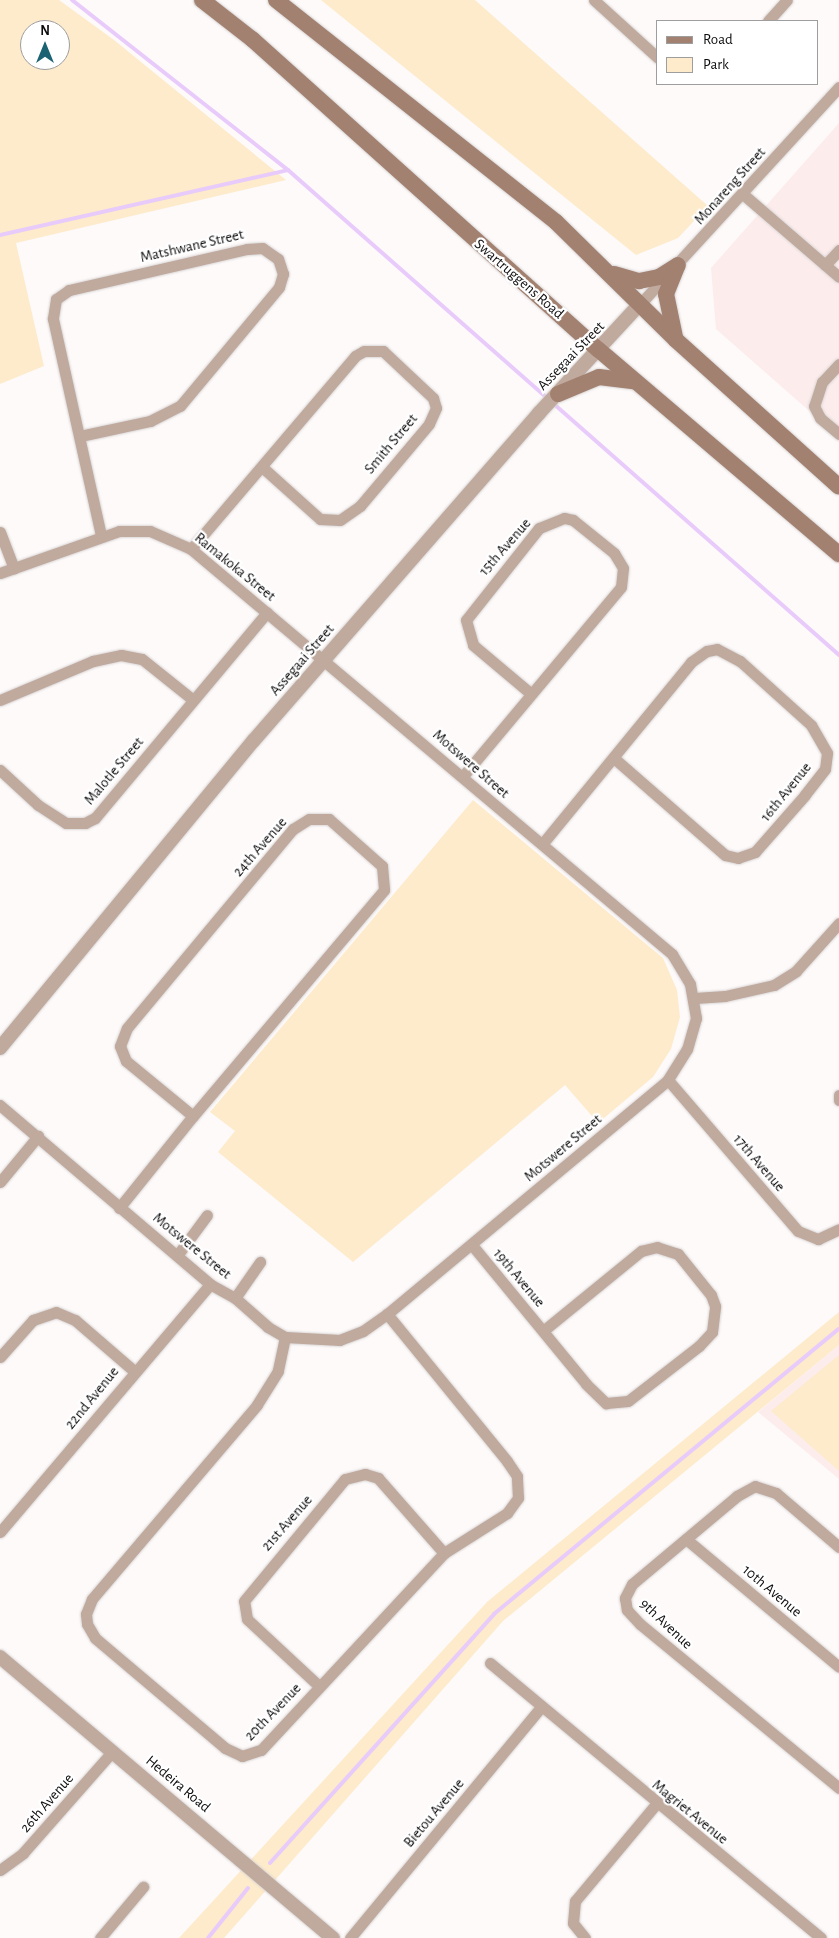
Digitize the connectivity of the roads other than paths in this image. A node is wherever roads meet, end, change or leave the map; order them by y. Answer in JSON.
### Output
{"nodes":[{"id":1,"x":202,"y":0,"type":"edge"},
{"id":2,"x":276,"y":0,"type":"edge"},
{"id":3,"x":594,"y":0,"type":"edge"},
{"id":4,"x":787,"y":0,"type":"edge"},
{"id":5,"x":769,"y":20,"type":"edge"},
{"id":6,"x":656,"y":56,"type":"edge"},
{"id":7,"x":839,"y":87,"type":"edge"},
{"id":8,"x":744,"y":195,"type":"junction"},
{"id":9,"x":839,"y":250,"type":"edge"},
{"id":10,"x":678,"y":265,"type":"junction"},
{"id":11,"x":825,"y":265,"type":"junction"},
{"id":12,"x":605,"y":270,"type":"junction"},
{"id":13,"x":839,"y":277,"type":"edge"},
{"id":14,"x":641,"y":303,"type":"junction"},
{"id":15,"x":676,"y":340,"type":"junction"},
{"id":16,"x":599,"y":350,"type":"junction"},
{"id":17,"x":839,"y":364,"type":"edge"},
{"id":18,"x":648,"y":390,"type":"junction"},
{"id":19,"x":558,"y":394,"type":"junction"},
{"id":20,"x":839,"y":434,"type":"edge"},
{"id":21,"x":80,"y":436,"type":"junction"},
{"id":22,"x":262,"y":467,"type":"junction"},
{"id":23,"x":839,"y":487,"type":"edge"},
{"id":24,"x":0,"y":532,"type":"edge"},
{"id":25,"x":101,"y":535,"type":"junction"},
{"id":26,"x":191,"y":549,"type":"junction"},
{"id":27,"x":839,"y":554,"type":"edge"},
{"id":28,"x":14,"y":568,"type":"junction"},
{"id":29,"x":0,"y":573,"type":"edge"},
{"id":30,"x":267,"y":612,"type":"junction"},
{"id":31,"x":324,"y":660,"type":"junction"},
{"id":32,"x":530,"y":693,"type":"junction"},
{"id":33,"x":192,"y":699,"type":"junction"},
{"id":34,"x":0,"y":700,"type":"edge"},
{"id":35,"x":614,"y":758,"type":"junction"},
{"id":36,"x":0,"y":770,"type":"edge"},
{"id":37,"x":464,"y":776,"type":"junction"},
{"id":38,"x":543,"y":843,"type":"junction"},
{"id":39,"x":839,"y":923,"type":"edge"},
{"id":40,"x":695,"y":998,"type":"junction"},
{"id":41,"x":0,"y":1048,"type":"edge"},
{"id":42,"x":668,"y":1080,"type":"junction"},
{"id":43,"x":839,"y":1095,"type":"edge"},
{"id":44,"x":839,"y":1100,"type":"edge"},
{"id":45,"x":0,"y":1105,"type":"edge"},
{"id":46,"x":193,"y":1116,"type":"junction"},
{"id":47,"x":38,"y":1136,"type":"junction"},
{"id":48,"x":0,"y":1182,"type":"edge"},
{"id":49,"x":119,"y":1208,"type":"junction"},
{"id":50,"x":208,"y":1215,"type":"dead end"},
{"id":51,"x":839,"y":1229,"type":"edge"},
{"id":52,"x":472,"y":1244,"type":"junction"},
{"id":53,"x":179,"y":1253,"type":"junction"},
{"id":54,"x":260,"y":1262,"type":"dead end"},
{"id":55,"x":210,"y":1284,"type":"junction"},
{"id":56,"x":235,"y":1298,"type":"junction"},
{"id":57,"x":387,"y":1314,"type":"junction"},
{"id":58,"x":544,"y":1330,"type":"junction"},
{"id":59,"x":285,"y":1336,"type":"junction"},
{"id":60,"x":0,"y":1357,"type":"edge"},
{"id":61,"x":134,"y":1371,"type":"junction"},
{"id":62,"x":0,"y":1532,"type":"edge"},
{"id":63,"x":686,"y":1539,"type":"junction"},
{"id":64,"x":839,"y":1546,"type":"edge"},
{"id":65,"x":444,"y":1553,"type":"junction"},
{"id":66,"x":0,"y":1657,"type":"edge"},
{"id":67,"x":490,"y":1663,"type":"dead end"},
{"id":68,"x":839,"y":1667,"type":"edge"},
{"id":69,"x":319,"y":1686,"type":"junction"},
{"id":70,"x":541,"y":1707,"type":"junction"},
{"id":71,"x":113,"y":1751,"type":"junction"},
{"id":72,"x":839,"y":1788,"type":"edge"},
{"id":73,"x":656,"y":1804,"type":"junction"},
{"id":74,"x":0,"y":1870,"type":"edge"},
{"id":75,"x":143,"y":1887,"type":"dead end"},
{"id":76,"x":100,"y":1938,"type":"edge"},
{"id":77,"x":333,"y":1938,"type":"edge"},
{"id":78,"x":350,"y":1938,"type":"edge"},
{"id":79,"x":585,"y":1938,"type":"edge"},
{"id":80,"x":821,"y":1938,"type":"edge"}],
"edges":[{"from":1,"to":16,"type":"main road","name":"Swartruggens Road"},
{"from":2,"to":12,"type":"main road"},
{"from":3,"to":6,"type":"street"},
{"from":4,"to":5,"type":"street"},
{"from":7,"to":8,"type":"street","name":"Monareng Street"},
{"from":8,"to":10,"type":"street","name":"Monareng Street"},
{"from":8,"to":11,"type":"street"},
{"from":9,"to":11,"type":"street"},
{"from":10,"to":12,"type":"main road"},
{"from":10,"to":14,"type":"street","name":"Monareng Street"},
{"from":10,"to":15,"type":"main road"},
{"from":11,"to":13,"type":"street"},
{"from":12,"to":14,"type":"main road"},
{"from":14,"to":15,"type":"main road"},
{"from":14,"to":16,"type":"street","name":"Assegaai Street"},
{"from":15,"to":23,"type":"main road"},
{"from":16,"to":18,"type":"main road","name":"Swartruggens Road"},
{"from":16,"to":19,"type":"street","name":"Assegaai Street"},
{"from":17,"to":20,"type":"street"},
{"from":18,"to":19,"type":"main road"},
{"from":18,"to":27,"type":"main road","name":"Swartruggens Road"},
{"from":19,"to":31,"type":"street","name":"Assegaai Street"},
{"from":21,"to":21,"type":"street","name":"Matshwane Street"},
{"from":21,"to":25,"type":"street","name":"Matshwane Street"},
{"from":22,"to":22,"type":"street","name":"Smith Street"},
{"from":22,"to":26,"type":"street","name":"Smith Street"},
{"from":24,"to":28,"type":"street"},
{"from":25,"to":26,"type":"street","name":"Ramakoka Street"},
{"from":25,"to":28,"type":"street","name":"Ramakoka Street"},
{"from":26,"to":30,"type":"street","name":"Ramakoka Street"},
{"from":28,"to":29,"type":"street","name":"Ramakoka Street"},
{"from":30,"to":31,"type":"street","name":"Ramakoka Street"},
{"from":30,"to":33,"type":"street","name":"Malotle Street"},
{"from":31,"to":37,"type":"street","name":"Motswere Street"},
{"from":31,"to":41,"type":"street","name":"Assegaai Street"},
{"from":32,"to":32,"type":"street","name":"15th Avenue"},
{"from":32,"to":37,"type":"street","name":"15th Avenue"},
{"from":33,"to":34,"type":"street"},
{"from":33,"to":36,"type":"street","name":"Malotle Street"},
{"from":35,"to":35,"type":"street","name":"16th Avenue"},
{"from":35,"to":38,"type":"street","name":"16th Avenue"},
{"from":37,"to":38,"type":"street","name":"Motswere Street"},
{"from":38,"to":40,"type":"street","name":"Motswere Street"},
{"from":39,"to":40,"type":"street"},
{"from":40,"to":42,"type":"street","name":"Motswere Street"},
{"from":42,"to":51,"type":"street","name":"17th Avenue"},
{"from":42,"to":52,"type":"street","name":"Motswere Street"},
{"from":43,"to":44,"type":"street"},
{"from":45,"to":47,"type":"street","name":"Motswere Street"},
{"from":46,"to":46,"type":"street","name":"24th Avenue"},
{"from":46,"to":49,"type":"street","name":"24th Avenue"},
{"from":47,"to":48,"type":"street"},
{"from":47,"to":49,"type":"street","name":"Motswere Street"},
{"from":49,"to":53,"type":"street","name":"Motswere Street"},
{"from":50,"to":53,"type":"street"},
{"from":52,"to":57,"type":"street","name":"Motswere Street"},
{"from":52,"to":58,"type":"street","name":"19th Avenue"},
{"from":53,"to":55,"type":"street","name":"Motswere Street"},
{"from":54,"to":56,"type":"street"},
{"from":55,"to":56,"type":"street","name":"Motswere Street"},
{"from":55,"to":61,"type":"street","name":"22nd Avenue"},
{"from":56,"to":59,"type":"street","name":"Motswere Street"},
{"from":57,"to":59,"type":"street","name":"Motswere Street"},
{"from":57,"to":65,"type":"street","name":"20th Avenue"},
{"from":58,"to":58,"type":"street","name":"19th Avenue"},
{"from":59,"to":69,"type":"street","name":"20th Avenue"},
{"from":60,"to":61,"type":"street"},
{"from":61,"to":62,"type":"street","name":"22nd Avenue"},
{"from":63,"to":64,"type":"street","name":"9th Avenue"},
{"from":63,"to":68,"type":"street","name":"10th Avenue"},
{"from":63,"to":72,"type":"street","name":"9th Avenue"},
{"from":65,"to":69,"type":"street","name":"20th Avenue"},
{"from":65,"to":69,"type":"street","name":"21st Avenue"},
{"from":66,"to":71,"type":"street","name":"Hedeira Road"},
{"from":67,"to":70,"type":"street","name":"Magriet Avenue"},
{"from":70,"to":73,"type":"street","name":"Magriet Avenue"},
{"from":70,"to":78,"type":"street","name":"Bietou Avenue"},
{"from":71,"to":74,"type":"street","name":"26th Avenue"},
{"from":71,"to":77,"type":"street","name":"Hedeira Road"},
{"from":73,"to":79,"type":"street"},
{"from":73,"to":80,"type":"street","name":"Magriet Avenue"},
{"from":75,"to":76,"type":"street"}]}
